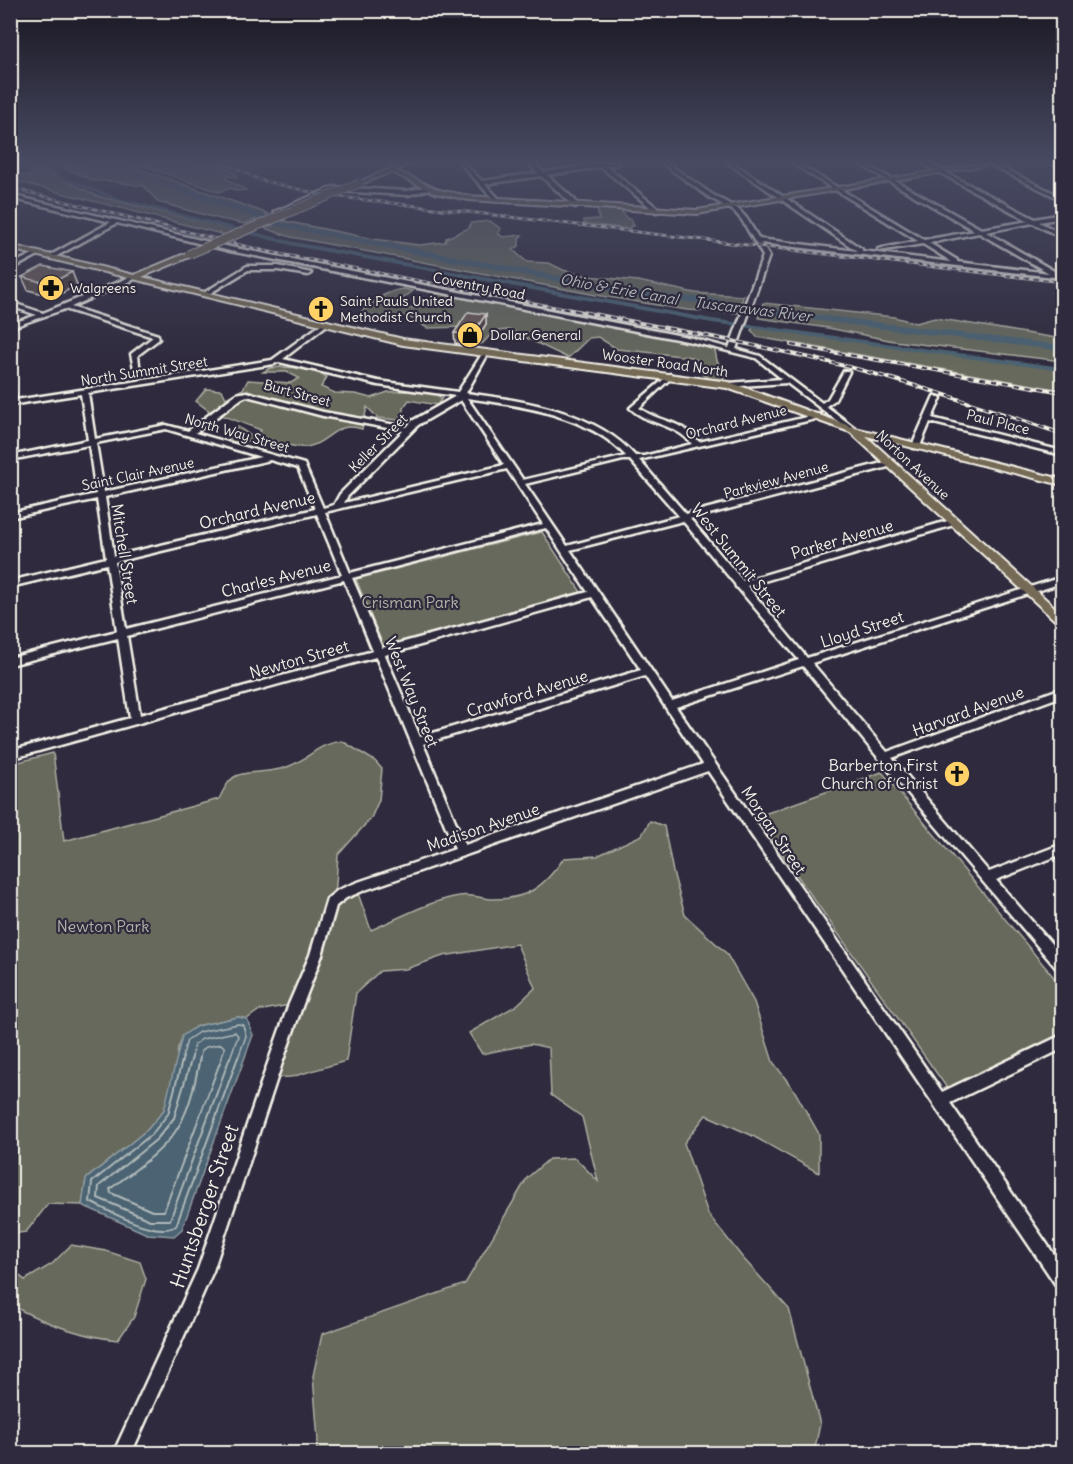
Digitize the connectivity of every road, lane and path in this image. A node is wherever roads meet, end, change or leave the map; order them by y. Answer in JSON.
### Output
{"nodes":[{"id":1,"x":98,"y":231,"type":"edge"},
{"id":2,"x":155,"y":231,"type":"edge"},
{"id":3,"x":243,"y":231,"type":"edge"},
{"id":4,"x":752,"y":231,"type":"edge"},
{"id":5,"x":834,"y":231,"type":"edge"},
{"id":6,"x":907,"y":231,"type":"edge"},
{"id":7,"x":978,"y":231,"type":"edge"},
{"id":8,"x":980,"y":231,"type":"edge"},
{"id":9,"x":758,"y":241,"type":"junction"},
{"id":10,"x":924,"y":242,"type":"junction"},
{"id":11,"x":10,"y":247,"type":"edge"},
{"id":12,"x":865,"y":252,"type":"junction"},
{"id":13,"x":37,"y":254,"type":"junction"},
{"id":14,"x":51,"y":257,"type":"junction"},
{"id":15,"x":958,"y":263,"type":"junction"},
{"id":16,"x":10,"y":268,"type":"edge"},
{"id":17,"x":308,"y":273,"type":"dead end"},
{"id":18,"x":1061,"y":276,"type":"edge"},
{"id":19,"x":135,"y":277,"type":"junction"},
{"id":20,"x":205,"y":294,"type":"junction"},
{"id":21,"x":10,"y":304,"type":"edge"},
{"id":22,"x":65,"y":307,"type":"junction"},
{"id":23,"x":44,"y":315,"type":"junction"},
{"id":24,"x":326,"y":323,"type":"junction"},
{"id":25,"x":10,"y":326,"type":"edge"},
{"id":26,"x":732,"y":350,"type":"junction"},
{"id":27,"x":486,"y":352,"type":"junction"},
{"id":28,"x":280,"y":360,"type":"junction"},
{"id":29,"x":846,"y":372,"type":"dead end"},
{"id":30,"x":138,"y":374,"type":"dead end"},
{"id":31,"x":670,"y":376,"type":"junction"},
{"id":32,"x":791,"y":381,"type":"junction"},
{"id":33,"x":729,"y":385,"type":"junction"},
{"id":34,"x":10,"y":390,"type":"edge"},
{"id":35,"x":84,"y":392,"type":"junction"},
{"id":36,"x":462,"y":396,"type":"junction"},
{"id":37,"x":937,"y":398,"type":"dead end"},
{"id":38,"x":12,"y":403,"type":"edge"},
{"id":39,"x":822,"y":406,"type":"junction"},
{"id":40,"x":817,"y":416,"type":"junction"},
{"id":41,"x":927,"y":419,"type":"junction"},
{"id":42,"x":409,"y":430,"type":"junction"},
{"id":43,"x":852,"y":430,"type":"junction"},
{"id":44,"x":190,"y":433,"type":"junction"},
{"id":45,"x":92,"y":441,"type":"junction"},
{"id":46,"x":697,"y":445,"type":"junction"},
{"id":47,"x":916,"y":446,"type":"junction"},
{"id":48,"x":1062,"y":453,"type":"edge"},
{"id":49,"x":271,"y":457,"type":"junction"},
{"id":50,"x":10,"y":458,"type":"edge"},
{"id":51,"x":636,"y":459,"type":"junction"},
{"id":52,"x":889,"y":464,"type":"junction"},
{"id":53,"x":510,"y":466,"type":"junction"},
{"id":54,"x":1062,"y":482,"type":"edge"},
{"id":55,"x":521,"y":483,"type":"junction"},
{"id":56,"x":100,"y":496,"type":"junction"},
{"id":57,"x":338,"y":506,"type":"junction"},
{"id":58,"x":321,"y":510,"type":"junction"},
{"id":59,"x":10,"y":516,"type":"edge"},
{"id":60,"x":685,"y":518,"type":"junction"},
{"id":61,"x":954,"y":522,"type":"junction"},
{"id":62,"x":549,"y":525,"type":"junction"},
{"id":63,"x":565,"y":549,"type":"junction"},
{"id":64,"x":110,"y":560,"type":"junction"},
{"id":65,"x":349,"y":576,"type":"junction"},
{"id":66,"x":1062,"y":580,"type":"edge"},
{"id":67,"x":10,"y":584,"type":"edge"},
{"id":68,"x":739,"y":585,"type":"junction"},
{"id":69,"x":1029,"y":590,"type":"junction"},
{"id":70,"x":595,"y":593,"type":"junction"},
{"id":71,"x":1062,"y":620,"type":"edge"},
{"id":72,"x":122,"y":633,"type":"junction"},
{"id":73,"x":379,"y":652,"type":"junction"},
{"id":74,"x":10,"y":662,"type":"edge"},
{"id":75,"x":805,"y":663,"type":"junction"},
{"id":76,"x":647,"y":672,"type":"junction"},
{"id":77,"x":1062,"y":693,"type":"edge"},
{"id":78,"x":670,"y":705,"type":"junction"},
{"id":79,"x":136,"y":720,"type":"junction"},
{"id":80,"x":416,"y":742,"type":"junction"},
{"id":81,"x":10,"y":755,"type":"edge"},
{"id":82,"x":884,"y":757,"type":"junction"},
{"id":83,"x":710,"y":766,"type":"junction"},
{"id":84,"x":1062,"y":849,"type":"edge"},
{"id":85,"x":462,"y":851,"type":"junction"},
{"id":86,"x":987,"y":878,"type":"junction"},
{"id":87,"x":1062,"y":965,"type":"edge"},
{"id":88,"x":312,"y":966,"type":"joint"},
{"id":89,"x":1062,"y":1042,"type":"edge"},
{"id":90,"x":939,"y":1101,"type":"junction"},
{"id":91,"x":1062,"y":1279,"type":"edge"},
{"id":92,"x":122,"y":1454,"type":"edge"}],
"edges":[{"from":1,"to":14,"type":"street"},
{"from":2,"to":26,"type":"street","name":"Coventry Road"},
{"from":3,"to":19,"type":"main road","bridge":true},
{"from":4,"to":9,"type":"street"},
{"from":5,"to":12,"type":"street"},
{"from":6,"to":10,"type":"street"},
{"from":7,"to":10,"type":"street"},
{"from":8,"to":18,"type":"street"},
{"from":9,"to":12,"type":"street"},
{"from":9,"to":26,"type":"street"},
{"from":10,"to":12,"type":"street"},
{"from":10,"to":15,"type":"street"},
{"from":11,"to":13,"type":"main road","name":"Wooster Road North"},
{"from":12,"to":15,"type":"street"},
{"from":13,"to":14,"type":"main road","name":"Wooster Road North"},
{"from":13,"to":16,"type":"street"},
{"from":14,"to":19,"type":"main road","name":"Wooster Road North"},
{"from":15,"to":18,"type":"street"},
{"from":17,"to":20,"type":"street"},
{"from":19,"to":20,"type":"main road","name":"Wooster Road North"},
{"from":19,"to":22,"type":"street"},
{"from":20,"to":24,"type":"main road","name":"Wooster Road North"},
{"from":21,"to":23,"type":"street"},
{"from":22,"to":23,"type":"street"},
{"from":22,"to":30,"type":"street"},
{"from":23,"to":25,"type":"street"},
{"from":24,"to":27,"type":"main road","name":"Wooster Road North"},
{"from":24,"to":28,"type":"street","name":"Burt Street"},
{"from":26,"to":32,"type":"street","name":"Norton Avenue"},
{"from":27,"to":31,"type":"main road","name":"Wooster Road North"},
{"from":27,"to":36,"type":"street"},
{"from":28,"to":35,"type":"street","name":"North Summit Street"},
{"from":28,"to":36,"type":"street","name":"West Summit Street"},
{"from":29,"to":39,"type":"street"},
{"from":31,"to":33,"type":"main road","name":"Wooster Road North"},
{"from":31,"to":46,"type":"street"},
{"from":32,"to":33,"type":"street"},
{"from":32,"to":39,"type":"street","name":"Norton Avenue"},
{"from":33,"to":40,"type":"main road","name":"Wooster Road North"},
{"from":34,"to":38,"type":"street"},
{"from":35,"to":38,"type":"street","name":"North Summit Street"},
{"from":35,"to":45,"type":"street","name":"Mitchell Street"},
{"from":36,"to":42,"type":"street","name":"Keller Street"},
{"from":36,"to":51,"type":"street","name":"West Summit Street"},
{"from":36,"to":53,"type":"street","name":"Morgan Street"},
{"from":37,"to":41,"type":"street"},
{"from":39,"to":43,"type":"street","name":"Norton Avenue"},
{"from":40,"to":43,"type":"main road","name":"Wooster Road North"},
{"from":40,"to":46,"type":"street","name":"Orchard Avenue"},
{"from":41,"to":47,"type":"street"},
{"from":41,"to":48,"type":"street","name":"Paul Place"},
{"from":42,"to":44,"type":"street","name":"Burt Street"},
{"from":42,"to":57,"type":"street","name":"Keller Street"},
{"from":43,"to":47,"type":"main road","name":"Wooster Road North"},
{"from":43,"to":52,"type":"main road","name":"Norton Avenue"},
{"from":44,"to":45,"type":"street","name":"North Way Street"},
{"from":44,"to":49,"type":"street","name":"North Way Street"},
{"from":45,"to":50,"type":"street","name":"North Way Street"},
{"from":45,"to":56,"type":"street","name":"Mitchell Street"},
{"from":46,"to":51,"type":"street","name":"Orchard Avenue"},
{"from":47,"to":54,"type":"main road","name":"Wooster Road North"},
{"from":49,"to":56,"type":"street","name":"Saint Clair Avenue"},
{"from":49,"to":58,"type":"street","name":"North Way Street"},
{"from":51,"to":55,"type":"street","name":"Orchard Avenue"},
{"from":51,"to":60,"type":"street","name":"West Summit Street"},
{"from":52,"to":60,"type":"street","name":"Parkview Avenue"},
{"from":52,"to":61,"type":"main road","name":"Norton Avenue"},
{"from":53,"to":55,"type":"street","name":"Morgan Street"},
{"from":53,"to":57,"type":"street","name":"Orchard Avenue"},
{"from":55,"to":62,"type":"street","name":"Morgan Street"},
{"from":56,"to":59,"type":"street","name":"Saint Clair Avenue"},
{"from":56,"to":64,"type":"street","name":"Mitchell Street"},
{"from":57,"to":58,"type":"street","name":"Orchard Avenue"},
{"from":58,"to":64,"type":"street","name":"Orchard Avenue"},
{"from":58,"to":65,"type":"street","name":"West Way Street"},
{"from":60,"to":63,"type":"street","name":"Parkview Avenue"},
{"from":60,"to":68,"type":"street","name":"West Summit Street"},
{"from":61,"to":68,"type":"street","name":"Parker Avenue"},
{"from":61,"to":69,"type":"main road","name":"Norton Avenue"},
{"from":62,"to":63,"type":"street","name":"Morgan Street"},
{"from":62,"to":65,"type":"street","name":"Charles Avenue"},
{"from":63,"to":70,"type":"street","name":"Morgan Street"},
{"from":64,"to":67,"type":"street","name":"Orchard Avenue"},
{"from":64,"to":72,"type":"street","name":"Mitchell Street"},
{"from":65,"to":72,"type":"street","name":"Charles Avenue"},
{"from":65,"to":73,"type":"street","name":"West Way Street"},
{"from":66,"to":69,"type":"street","name":"Lloyd Street"},
{"from":68,"to":75,"type":"street","name":"West Summit Street"},
{"from":69,"to":71,"type":"main road","name":"Norton Avenue"},
{"from":69,"to":75,"type":"street","name":"Lloyd Street"},
{"from":70,"to":73,"type":"street","name":"Newton Street"},
{"from":70,"to":76,"type":"street","name":"Morgan Street"},
{"from":72,"to":74,"type":"street","name":"Charles Avenue"},
{"from":72,"to":79,"type":"street","name":"Mitchell Street"},
{"from":73,"to":79,"type":"street","name":"Newton Street"},
{"from":73,"to":80,"type":"street","name":"West Way Street"},
{"from":75,"to":78,"type":"street","name":"Lloyd Street"},
{"from":75,"to":82,"type":"street","name":"West Summit Street"},
{"from":76,"to":78,"type":"street","name":"Morgan Street"},
{"from":76,"to":80,"type":"street","name":"Crawford Avenue"},
{"from":77,"to":82,"type":"street","name":"Harvard Avenue"},
{"from":78,"to":83,"type":"street","name":"Morgan Street"},
{"from":79,"to":81,"type":"street","name":"Newton Street"},
{"from":80,"to":85,"type":"street","name":"West Way Street"},
{"from":82,"to":86,"type":"street","name":"West Summit Street"},
{"from":83,"to":85,"type":"street","name":"Madison Avenue"},
{"from":83,"to":90,"type":"street","name":"Morgan Street"},
{"from":84,"to":86,"type":"street"},
{"from":85,"to":88,"type":"street","name":"Madison Avenue"},
{"from":86,"to":87,"type":"street","name":"West Summit Street"},
{"from":88,"to":92,"type":"street","name":"Huntsberger Street"},
{"from":89,"to":90,"type":"street"},
{"from":90,"to":91,"type":"street","name":"Morgan Street"}]}
